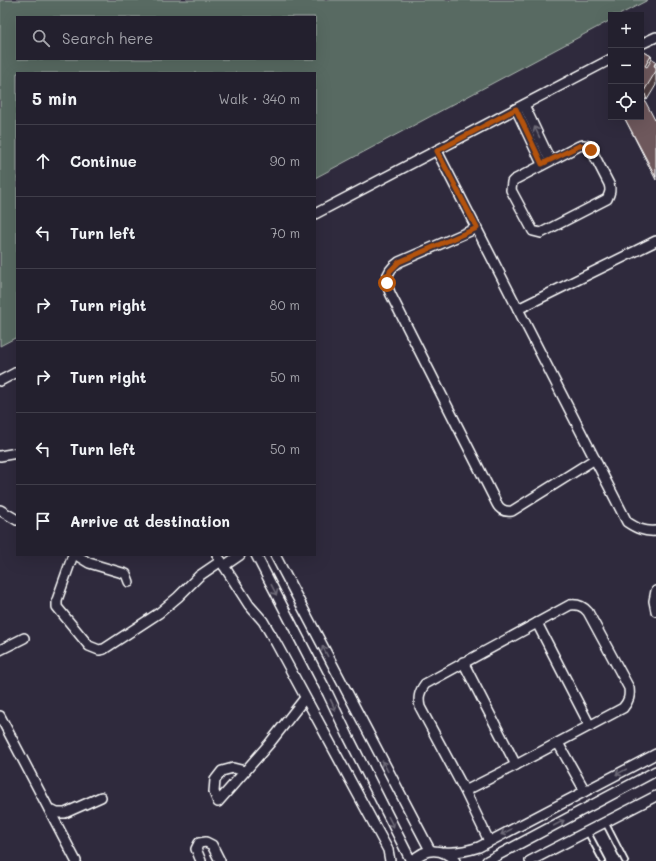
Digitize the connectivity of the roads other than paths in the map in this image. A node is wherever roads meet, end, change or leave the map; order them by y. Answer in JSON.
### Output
{"nodes":[{"id":1,"x":656,"y":37,"type":"edge"},
{"id":2,"x":644,"y":43,"type":"edge"},
{"id":3,"x":608,"y":61,"type":"edge"},
{"id":4,"x":520,"y":107,"type":"junction"},
{"id":5,"x":437,"y":151,"type":"junction"},
{"id":6,"x":546,"y":162,"type":"junction"},
{"id":7,"x":316,"y":213,"type":"edge"},
{"id":8,"x":477,"y":228,"type":"junction"},
{"id":9,"x":656,"y":241,"type":"edge"},
{"id":10,"x":518,"y":309,"type":"junction"},
{"id":11,"x":16,"y":373,"type":"edge"},
{"id":12,"x":0,"y":381,"type":"edge"},
{"id":13,"x":16,"y":453,"type":"edge"},
{"id":14,"x":0,"y":456,"type":"edge"},
{"id":15,"x":595,"y":459,"type":"junction"},
{"id":16,"x":0,"y":510,"type":"edge"},
{"id":17,"x":16,"y":519,"type":"edge"},
{"id":18,"x":656,"y":531,"type":"edge"},
{"id":19,"x":75,"y":556,"type":"edge"},
{"id":20,"x":77,"y":556,"type":"edge"},
{"id":21,"x":235,"y":556,"type":"edge"},
{"id":22,"x":257,"y":556,"type":"edge"},
{"id":23,"x":276,"y":556,"type":"edge"},
{"id":24,"x":220,"y":559,"type":"edge"},
{"id":25,"x":129,"y":582,"type":"dead end"},
{"id":26,"x":656,"y":591,"type":"edge"},
{"id":27,"x":656,"y":611,"type":"edge"},
{"id":28,"x":537,"y":623,"type":"junction"},
{"id":29,"x":24,"y":638,"type":"dead end"},
{"id":30,"x":0,"y":650,"type":"edge"},
{"id":31,"x":463,"y":662,"type":"junction"},
{"id":32,"x":305,"y":698,"type":"junction"},
{"id":33,"x":0,"y":716,"type":"edge"},
{"id":34,"x":590,"y":726,"type":"junction"},
{"id":35,"x":558,"y":743,"type":"junction"},
{"id":36,"x":656,"y":754,"type":"edge"},
{"id":37,"x":516,"y":765,"type":"junction"},
{"id":38,"x":245,"y":771,"type":"dead end"},
{"id":39,"x":656,"y":771,"type":"edge"},
{"id":40,"x":465,"y":791,"type":"junction"},
{"id":41,"x":585,"y":791,"type":"junction"},
{"id":42,"x":656,"y":796,"type":"edge"},
{"id":43,"x":101,"y":797,"type":"dead end"},
{"id":44,"x":49,"y":809,"type":"junction"},
{"id":45,"x":65,"y":813,"type":"junction"},
{"id":46,"x":605,"y":822,"type":"junction"},
{"id":47,"x":60,"y":830,"type":"junction"},
{"id":48,"x":588,"y":831,"type":"junction"},
{"id":49,"x":489,"y":841,"type":"junction"},
{"id":50,"x":430,"y":850,"type":"junction"},
{"id":51,"x":444,"y":852,"type":"junction"},
{"id":52,"x":76,"y":861,"type":"edge"},
{"id":53,"x":201,"y":861,"type":"edge"},
{"id":54,"x":220,"y":861,"type":"edge"},
{"id":55,"x":390,"y":861,"type":"edge"},
{"id":56,"x":412,"y":861,"type":"edge"},
{"id":57,"x":455,"y":861,"type":"edge"},
{"id":58,"x":487,"y":861,"type":"edge"},
{"id":59,"x":530,"y":861,"type":"edge"},
{"id":60,"x":603,"y":861,"type":"edge"},
{"id":61,"x":626,"y":861,"type":"edge"}],
"edges":[{"from":1,"to":2,"type":"street"},
{"from":3,"to":4,"type":"street"},
{"from":4,"to":5,"type":"street"},
{"from":4,"to":6,"type":"street"},
{"from":5,"to":7,"type":"street"},
{"from":5,"to":8,"type":"street"},
{"from":6,"to":6,"type":"street"},
{"from":8,"to":10,"type":"street"},
{"from":8,"to":15,"type":"street"},
{"from":9,"to":10,"type":"street"},
{"from":10,"to":15,"type":"street"},
{"from":11,"to":12,"type":"street"},
{"from":13,"to":14,"type":"street"},
{"from":15,"to":18,"type":"street"},
{"from":16,"to":17,"type":"street"},
{"from":19,"to":24,"type":"street"},
{"from":20,"to":25,"type":"street"},
{"from":21,"to":24,"type":"street"},
{"from":22,"to":56,"type":"street","one_way":true},
{"from":50,"to":23,"type":"street","one_way":true},
{"from":24,"to":32,"type":"street"},
{"from":26,"to":27,"type":"street"},
{"from":28,"to":31,"type":"street"},
{"from":28,"to":34,"type":"street"},
{"from":28,"to":34,"type":"street"},
{"from":29,"to":30,"type":"street"},
{"from":31,"to":37,"type":"street"},
{"from":31,"to":40,"type":"street"},
{"from":32,"to":38,"type":"street"},
{"from":32,"to":55,"type":"street"},
{"from":33,"to":44,"type":"street"},
{"from":34,"to":35,"type":"street"},
{"from":35,"to":37,"type":"street"},
{"from":35,"to":41,"type":"street"},
{"from":36,"to":41,"type":"street","one_way":true},
{"from":37,"to":40,"type":"street"},
{"from":58,"to":39,"type":"street","one_way":true},
{"from":40,"to":49,"type":"street"},
{"from":41,"to":49,"type":"street","one_way":true},
{"from":42,"to":46,"type":"street"},
{"from":43,"to":45,"type":"street"},
{"from":44,"to":45,"type":"street"},
{"from":44,"to":47,"type":"street"},
{"from":45,"to":47,"type":"street"},
{"from":46,"to":48,"type":"street"},
{"from":46,"to":61,"type":"lane"},
{"from":47,"to":52,"type":"street"},
{"from":48,"to":59,"type":"street"},
{"from":48,"to":60,"type":"lane"},
{"from":49,"to":51,"type":"street"},
{"from":50,"to":51,"type":"street"},
{"from":50,"to":56,"type":"street"},
{"from":51,"to":57,"type":"street"},
{"from":53,"to":54,"type":"street"}]}
